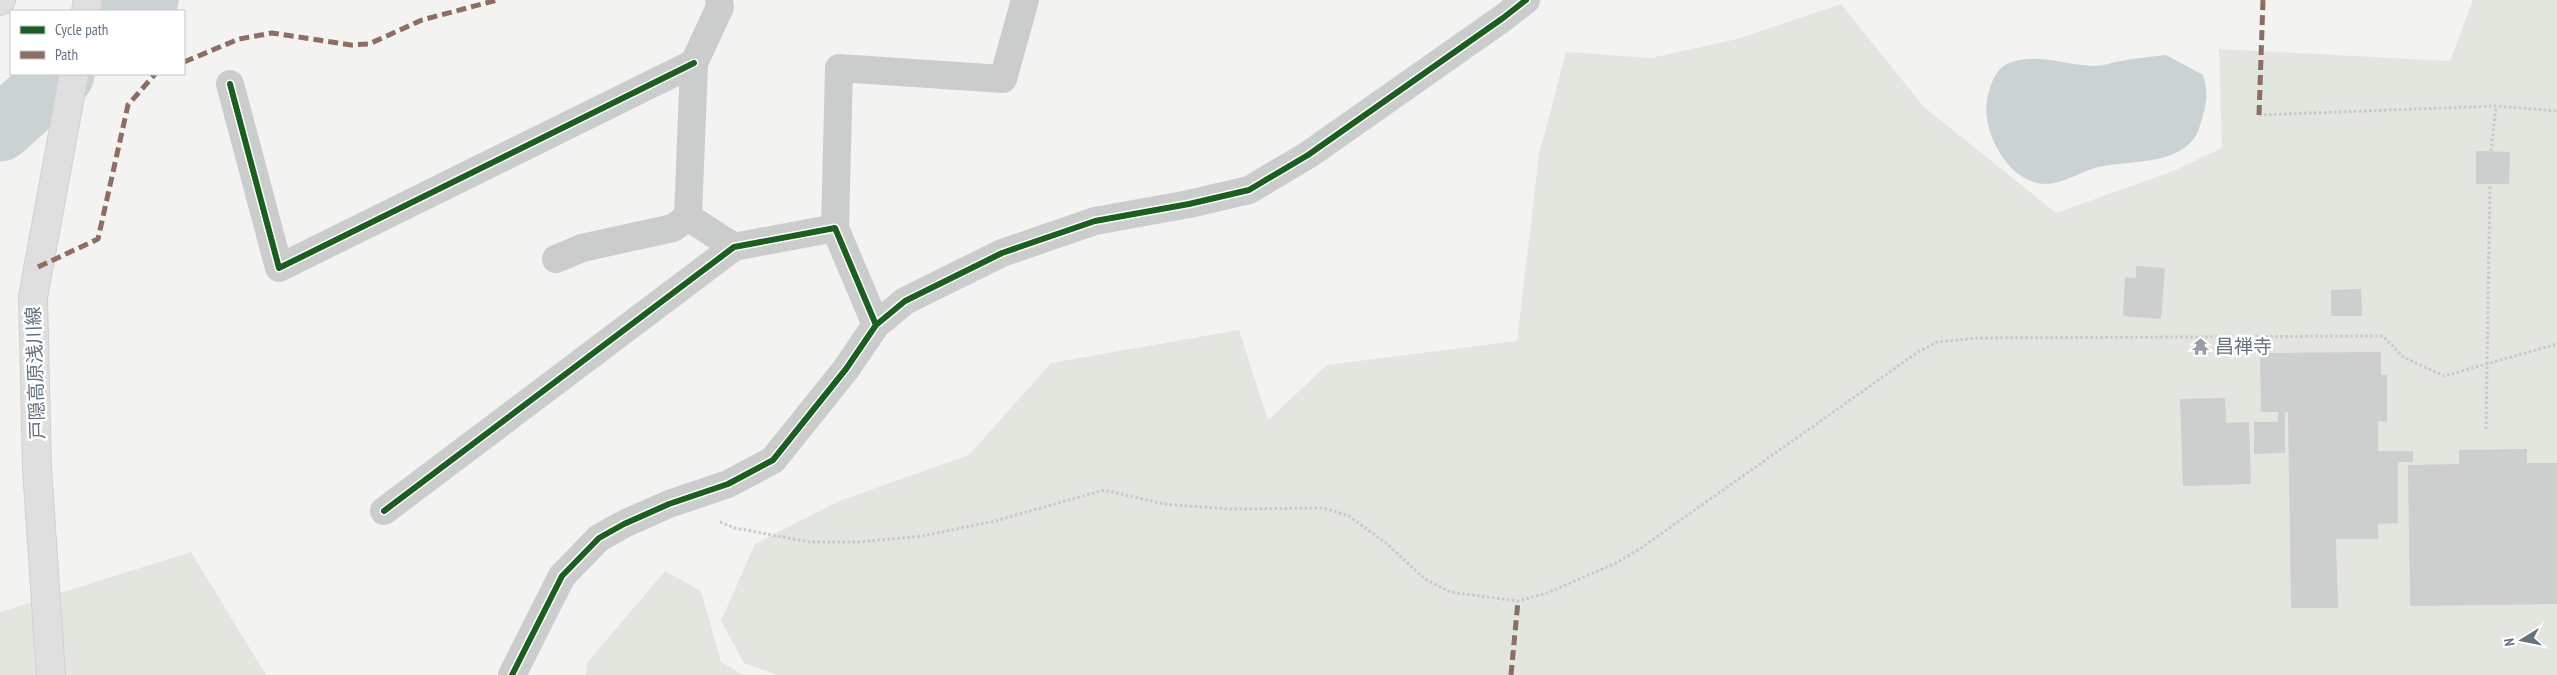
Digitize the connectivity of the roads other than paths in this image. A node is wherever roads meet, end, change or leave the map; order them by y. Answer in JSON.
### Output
{"nodes":[{"id":1,"x":719,"y":0,"type":"edge"},
{"id":2,"x":1025,"y":0,"type":"edge"},
{"id":3,"x":1526,"y":0,"type":"edge"},
{"id":4,"x":694,"y":63,"type":"junction"},
{"id":5,"x":74,"y":75,"type":"edge"},
{"id":6,"x":230,"y":84,"type":"dead end"},
{"id":7,"x":688,"y":217,"type":"junction"},
{"id":8,"x":835,"y":228,"type":"junction"},
{"id":9,"x":734,"y":247,"type":"junction"},
{"id":10,"x":556,"y":259,"type":"dead end"},
{"id":11,"x":876,"y":325,"type":"junction"},
{"id":12,"x":384,"y":511,"type":"dead end"},
{"id":13,"x":51,"y":675,"type":"edge"},
{"id":14,"x":512,"y":675,"type":"edge"}],
"edges":[{"from":1,"to":4,"type":"street"},
{"from":2,"to":8,"type":"street"},
{"from":3,"to":11,"type":"street"},
{"from":4,"to":6,"type":"street"},
{"from":4,"to":7,"type":"street"},
{"from":5,"to":13,"type":"main road","name":"戸隠高原浅川線"},
{"from":7,"to":9,"type":"street"},
{"from":7,"to":10,"type":"street"},
{"from":8,"to":9,"type":"street"},
{"from":8,"to":11,"type":"street"},
{"from":9,"to":12,"type":"street"},
{"from":11,"to":14,"type":"street"}]}
